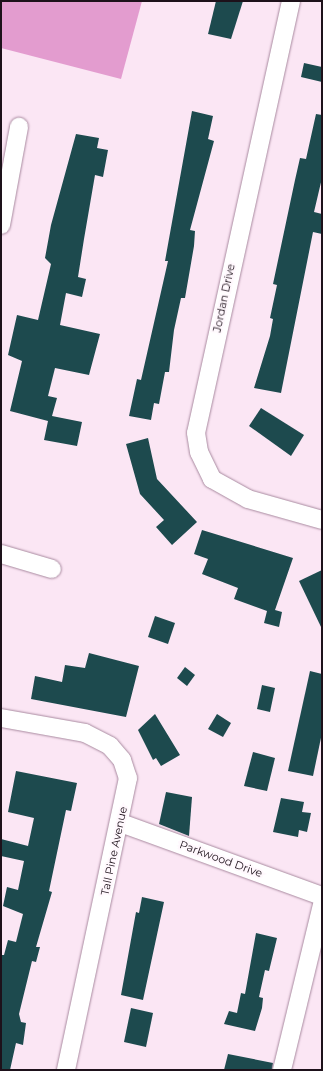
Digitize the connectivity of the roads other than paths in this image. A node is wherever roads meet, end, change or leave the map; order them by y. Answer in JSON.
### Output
{"nodes":[{"id":1,"x":291,"y":1,"type":"edge"},
{"id":2,"x":19,"y":127,"type":"dead end"},
{"id":3,"x":1,"y":225,"type":"edge"},
{"id":4,"x":322,"y":520,"type":"edge"},
{"id":5,"x":1,"y":554,"type":"edge"},
{"id":6,"x":52,"y":570,"type":"dead end"},
{"id":7,"x":1,"y":718,"type":"edge"},
{"id":8,"x":121,"y":823,"type":"junction"},
{"id":9,"x":322,"y":896,"type":"edge"},
{"id":10,"x":322,"y":905,"type":"edge"},
{"id":11,"x":66,"y":1070,"type":"edge"},
{"id":12,"x":282,"y":1070,"type":"edge"}],
"edges":[{"from":1,"to":4,"type":"street","name":"Jordan Drive"},
{"from":2,"to":3,"type":"street"},
{"from":5,"to":6,"type":"street"},
{"from":7,"to":8,"type":"street","name":"Tall Pine Avenue"},
{"from":8,"to":9,"type":"street","name":"Parkwood Drive"},
{"from":8,"to":11,"type":"street","name":"Tall Pine Avenue"},
{"from":10,"to":12,"type":"street"}]}
